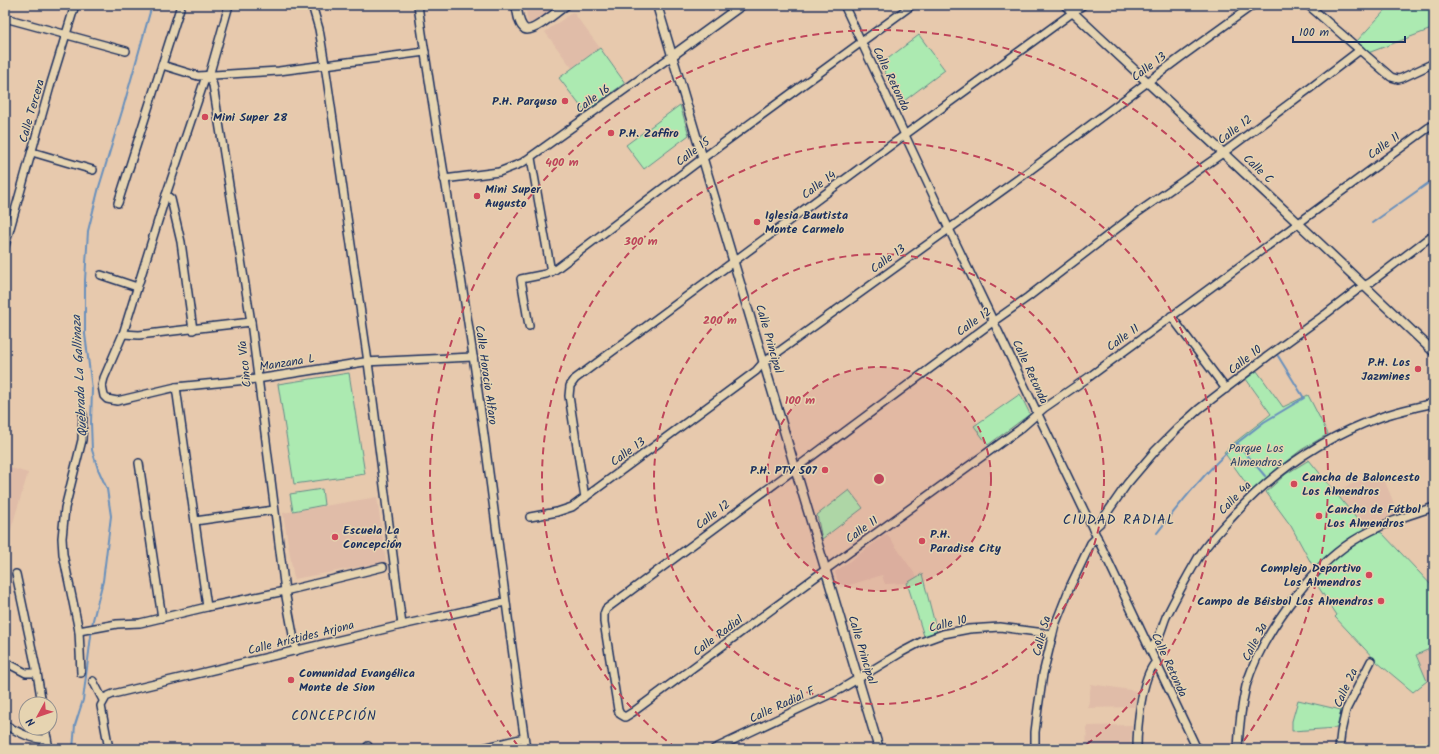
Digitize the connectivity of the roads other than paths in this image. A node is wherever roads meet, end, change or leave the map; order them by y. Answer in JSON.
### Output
{"nodes":[{"id":1,"x":75,"y":5,"type":"edge"},
{"id":2,"x":181,"y":5,"type":"edge"},
{"id":3,"x":229,"y":5,"type":"edge"},
{"id":4,"x":312,"y":5,"type":"edge"},
{"id":5,"x":418,"y":5,"type":"edge"},
{"id":6,"x":516,"y":5,"type":"edge"},
{"id":7,"x":566,"y":5,"type":"edge"},
{"id":8,"x":657,"y":5,"type":"edge"},
{"id":9,"x":742,"y":5,"type":"edge"},
{"id":10,"x":844,"y":5,"type":"edge"},
{"id":11,"x":912,"y":5,"type":"edge"},
{"id":12,"x":1065,"y":5,"type":"edge"},
{"id":13,"x":1083,"y":5,"type":"edge"},
{"id":14,"x":1253,"y":5,"type":"edge"},
{"id":15,"x":1308,"y":5,"type":"edge"},
{"id":16,"x":1073,"y":13,"type":"junction"},
{"id":17,"x":5,"y":18,"type":"edge"},
{"id":18,"x":66,"y":35,"type":"junction"},
{"id":19,"x":862,"y":43,"type":"junction"},
{"id":20,"x":1360,"y":50,"type":"junction"},
{"id":21,"x":126,"y":51,"type":"dead end"},
{"id":22,"x":425,"y":52,"type":"junction"},
{"id":23,"x":672,"y":56,"type":"junction"},
{"id":24,"x":1434,"y":63,"type":"edge"},
{"id":25,"x":326,"y":64,"type":"junction"},
{"id":26,"x":162,"y":65,"type":"junction"},
{"id":27,"x":209,"y":76,"type":"junction"},
{"id":28,"x":1148,"y":82,"type":"junction"},
{"id":29,"x":1434,"y":125,"type":"edge"},
{"id":30,"x":906,"y":134,"type":"junction"},
{"id":31,"x":32,"y":152,"type":"junction"},
{"id":32,"x":1223,"y":153,"type":"junction"},
{"id":33,"x":531,"y":158,"type":"junction"},
{"id":34,"x":703,"y":158,"type":"junction"},
{"id":35,"x":93,"y":170,"type":"dead end"},
{"id":36,"x":444,"y":180,"type":"junction"},
{"id":37,"x":166,"y":195,"type":"junction"},
{"id":38,"x":118,"y":203,"type":"dead end"},
{"id":39,"x":1298,"y":223,"type":"junction"},
{"id":40,"x":949,"y":229,"type":"junction"},
{"id":41,"x":1434,"y":234,"type":"edge"},
{"id":42,"x":5,"y":246,"type":"edge"},
{"id":43,"x":733,"y":261,"type":"junction"},
{"id":44,"x":551,"y":272,"type":"junction"},
{"id":45,"x":101,"y":274,"type":"dead end"},
{"id":46,"x":1364,"y":286,"type":"junction"},
{"id":47,"x":137,"y":287,"type":"junction"},
{"id":48,"x":1171,"y":316,"type":"junction"},
{"id":49,"x":994,"y":321,"type":"junction"},
{"id":50,"x":251,"y":322,"type":"junction"},
{"id":51,"x":529,"y":326,"type":"dead end"},
{"id":52,"x":193,"y":330,"type":"junction"},
{"id":53,"x":123,"y":334,"type":"junction"},
{"id":54,"x":1434,"y":352,"type":"edge"},
{"id":55,"x":473,"y":357,"type":"junction"},
{"id":56,"x":363,"y":362,"type":"junction"},
{"id":57,"x":764,"y":363,"type":"junction"},
{"id":58,"x":257,"y":379,"type":"junction"},
{"id":59,"x":176,"y":387,"type":"junction"},
{"id":60,"x":1226,"y":389,"type":"junction"},
{"id":61,"x":1434,"y":403,"type":"edge"},
{"id":62,"x":1037,"y":414,"type":"junction"},
{"id":63,"x":83,"y":415,"type":"dead end"},
{"id":64,"x":139,"y":463,"type":"dead end"},
{"id":65,"x":795,"y":468,"type":"junction"},
{"id":66,"x":584,"y":498,"type":"junction"},
{"id":67,"x":1434,"y":507,"type":"edge"},
{"id":68,"x":274,"y":510,"type":"junction"},
{"id":69,"x":530,"y":517,"type":"dead end"},
{"id":70,"x":195,"y":521,"type":"junction"},
{"id":71,"x":1093,"y":529,"type":"junction"},
{"id":72,"x":1097,"y":537,"type":"junction"},
{"id":73,"x":383,"y":567,"type":"dead end"},
{"id":74,"x":825,"y":570,"type":"junction"},
{"id":75,"x":16,"y":574,"type":"dead end"},
{"id":76,"x":285,"y":591,"type":"junction"},
{"id":77,"x":505,"y":602,"type":"junction"},
{"id":78,"x":207,"y":607,"type":"junction"},
{"id":79,"x":162,"y":618,"type":"junction"},
{"id":80,"x":402,"y":625,"type":"junction"},
{"id":81,"x":82,"y":630,"type":"junction"},
{"id":82,"x":1052,"y":634,"type":"junction"},
{"id":83,"x":1150,"y":649,"type":"junction"},
{"id":84,"x":296,"y":650,"type":"junction"},
{"id":85,"x":5,"y":662,"type":"edge"},
{"id":86,"x":1156,"y":662,"type":"junction"},
{"id":87,"x":1371,"y":662,"type":"dead end"},
{"id":88,"x":37,"y":673,"type":"junction"},
{"id":89,"x":81,"y":673,"type":"dead end"},
{"id":90,"x":858,"y":678,"type":"junction"},
{"id":91,"x":93,"y":681,"type":"dead end"},
{"id":92,"x":41,"y":696,"type":"edge"},
{"id":93,"x":103,"y":700,"type":"junction"},
{"id":94,"x":623,"y":716,"type":"joint"},
{"id":95,"x":5,"y":725,"type":"edge"},
{"id":96,"x":46,"y":736,"type":"edge"},
{"id":97,"x":524,"y":738,"type":"junction"},
{"id":98,"x":47,"y":739,"type":"junction"},
{"id":99,"x":49,"y":749,"type":"edge"},
{"id":100,"x":109,"y":749,"type":"edge"},
{"id":101,"x":478,"y":749,"type":"edge"},
{"id":102,"x":526,"y":749,"type":"edge"},
{"id":103,"x":714,"y":749,"type":"edge"},
{"id":104,"x":879,"y":749,"type":"edge"},
{"id":105,"x":1035,"y":749,"type":"edge"},
{"id":106,"x":1136,"y":749,"type":"edge"},
{"id":107,"x":1197,"y":749,"type":"edge"},
{"id":108,"x":1238,"y":749,"type":"edge"},
{"id":109,"x":1339,"y":749,"type":"edge"}],
"edges":[{"from":1,"to":18,"type":"street","name":"Calle Tercera"},
{"from":2,"to":26,"type":"street"},
{"from":3,"to":27,"type":"street"},
{"from":4,"to":25,"type":"street"},
{"from":5,"to":22,"type":"street","name":"Calle Horacio Alfaro"},
{"from":6,"to":7,"type":"street"},
{"from":8,"to":23,"type":"street","name":"Calle Principal"},
{"from":9,"to":23,"type":"street","name":"Calle 16"},
{"from":10,"to":19,"type":"street","name":"Calle Retonda"},
{"from":11,"to":19,"type":"street","name":"Calle 15"},
{"from":12,"to":16,"type":"street","name":"Calle C"},
{"from":13,"to":16,"type":"street","name":"Calle 14"},
{"from":14,"to":28,"type":"street","name":"Calle 13"},
{"from":15,"to":20,"type":"street"},
{"from":16,"to":28,"type":"street","name":"Calle C"},
{"from":16,"to":30,"type":"street","name":"Calle 14"},
{"from":17,"to":18,"type":"street"},
{"from":18,"to":21,"type":"street"},
{"from":18,"to":31,"type":"street","name":"Calle Tercera"},
{"from":19,"to":30,"type":"street","name":"Calle Retonda"},
{"from":19,"to":34,"type":"street","name":"Calle 15"},
{"from":20,"to":24,"type":"street"},
{"from":20,"to":32,"type":"street","name":"Calle 12"},
{"from":22,"to":25,"type":"street"},
{"from":22,"to":36,"type":"street","name":"Calle Horacio Alfaro"},
{"from":23,"to":33,"type":"street","name":"Calle 16"},
{"from":23,"to":34,"type":"street","name":"Calle Principal"},
{"from":25,"to":27,"type":"street"},
{"from":25,"to":56,"type":"street"},
{"from":26,"to":27,"type":"street"},
{"from":26,"to":38,"type":"street"},
{"from":27,"to":37,"type":"street"},
{"from":27,"to":50,"type":"street","name":"Cinco Vía"},
{"from":28,"to":32,"type":"street","name":"Calle C"},
{"from":28,"to":40,"type":"street","name":"Calle 13"},
{"from":29,"to":39,"type":"street","name":"Calle 11"},
{"from":30,"to":40,"type":"street","name":"Calle Retonda"},
{"from":30,"to":43,"type":"street","name":"Calle 14"},
{"from":31,"to":35,"type":"street"},
{"from":31,"to":42,"type":"street","name":"Calle Tercera"},
{"from":32,"to":39,"type":"street","name":"Calle C"},
{"from":32,"to":49,"type":"street","name":"Calle 12"},
{"from":33,"to":36,"type":"street","name":"Calle 16"},
{"from":33,"to":44,"type":"street"},
{"from":34,"to":43,"type":"street","name":"Calle Principal"},
{"from":34,"to":44,"type":"street","name":"Calle 15"},
{"from":36,"to":55,"type":"street","name":"Calle Horacio Alfaro"},
{"from":37,"to":47,"type":"street"},
{"from":37,"to":52,"type":"street"},
{"from":39,"to":46,"type":"street","name":"Calle C"},
{"from":39,"to":48,"type":"street","name":"Calle 11"},
{"from":40,"to":49,"type":"street","name":"Calle Retonda"},
{"from":40,"to":57,"type":"street","name":"Calle 13"},
{"from":41,"to":46,"type":"street","name":"Calle 10"},
{"from":43,"to":57,"type":"street","name":"Calle Principal"},
{"from":43,"to":66,"type":"street","name":"Calle 14"},
{"from":44,"to":51,"type":"street","name":"Calle 15"},
{"from":45,"to":47,"type":"street"},
{"from":46,"to":54,"type":"street","name":"Calle C"},
{"from":46,"to":60,"type":"street","name":"Calle 10"},
{"from":47,"to":53,"type":"street"},
{"from":48,"to":60,"type":"street"},
{"from":48,"to":62,"type":"street","name":"Calle 11"},
{"from":49,"to":62,"type":"street","name":"Calle Retonda"},
{"from":49,"to":65,"type":"street","name":"Calle 12"},
{"from":50,"to":52,"type":"street"},
{"from":50,"to":58,"type":"street","name":"Cinco Vía"},
{"from":52,"to":53,"type":"street"},
{"from":53,"to":59,"type":"street","name":"Manzana L"},
{"from":55,"to":56,"type":"street","name":"Manzana L"},
{"from":55,"to":77,"type":"street","name":"Calle Horacio Alfaro"},
{"from":56,"to":58,"type":"street","name":"Manzana L"},
{"from":56,"to":80,"type":"street"},
{"from":57,"to":65,"type":"street","name":"Calle Principal"},
{"from":57,"to":66,"type":"street","name":"Calle 13"},
{"from":58,"to":59,"type":"street","name":"Manzana L"},
{"from":58,"to":68,"type":"street","name":"Cinco Vía"},
{"from":59,"to":70,"type":"street"},
{"from":60,"to":71,"type":"street","name":"Calle 10"},
{"from":61,"to":83,"type":"street","name":"Calle 4a"},
{"from":62,"to":71,"type":"street","name":"Calle Retonda"},
{"from":62,"to":74,"type":"street","name":"Calle 11"},
{"from":63,"to":81,"type":"street"},
{"from":64,"to":79,"type":"street"},
{"from":65,"to":74,"type":"street","name":"Calle Principal"},
{"from":65,"to":94,"type":"street","name":"Calle 12"},
{"from":66,"to":69,"type":"street","name":"Calle 13"},
{"from":67,"to":108,"type":"street","name":"Calle 3a"},
{"from":68,"to":70,"type":"street"},
{"from":68,"to":76,"type":"street","name":"Cinco Vía"},
{"from":70,"to":78,"type":"street"},
{"from":71,"to":72,"type":"street","name":"Calle Retonda"},
{"from":72,"to":82,"type":"street","name":"Calle 5a"},
{"from":72,"to":83,"type":"street","name":"Calle Retonda"},
{"from":73,"to":76,"type":"street"},
{"from":74,"to":90,"type":"street","name":"Calle Principal"},
{"from":74,"to":94,"type":"street","name":"Calle Radial"},
{"from":75,"to":88,"type":"street"},
{"from":76,"to":78,"type":"street"},
{"from":76,"to":84,"type":"street","name":"Cinco Vía"},
{"from":77,"to":80,"type":"street","name":"Calle Arístides Arjona"},
{"from":77,"to":97,"type":"street","name":"Calle Horacio Alfaro"},
{"from":78,"to":79,"type":"street"},
{"from":79,"to":81,"type":"street"},
{"from":80,"to":84,"type":"street","name":"Calle Arístides Arjona"},
{"from":81,"to":89,"type":"street"},
{"from":82,"to":90,"type":"street","name":"Calle 10"},
{"from":82,"to":105,"type":"street","name":"Calle 5a"},
{"from":83,"to":86,"type":"street","name":"Calle Retonda"},
{"from":84,"to":93,"type":"street","name":"Calle Arístides Arjona"},
{"from":85,"to":88,"type":"street"},
{"from":86,"to":106,"type":"street"},
{"from":86,"to":107,"type":"street","name":"Calle Retonda"},
{"from":87,"to":109,"type":"street","name":"Calle 2a"},
{"from":88,"to":92,"type":"street"},
{"from":90,"to":103,"type":"street","name":"Calle Radial F"},
{"from":90,"to":104,"type":"street","name":"Calle Principal"},
{"from":91,"to":93,"type":"street"},
{"from":93,"to":100,"type":"street"},
{"from":95,"to":98,"type":"street"},
{"from":96,"to":98,"type":"street"},
{"from":97,"to":101,"type":"street"},
{"from":97,"to":102,"type":"street","name":"Calle Horacio Alfaro"},
{"from":98,"to":99,"type":"street"}]}
